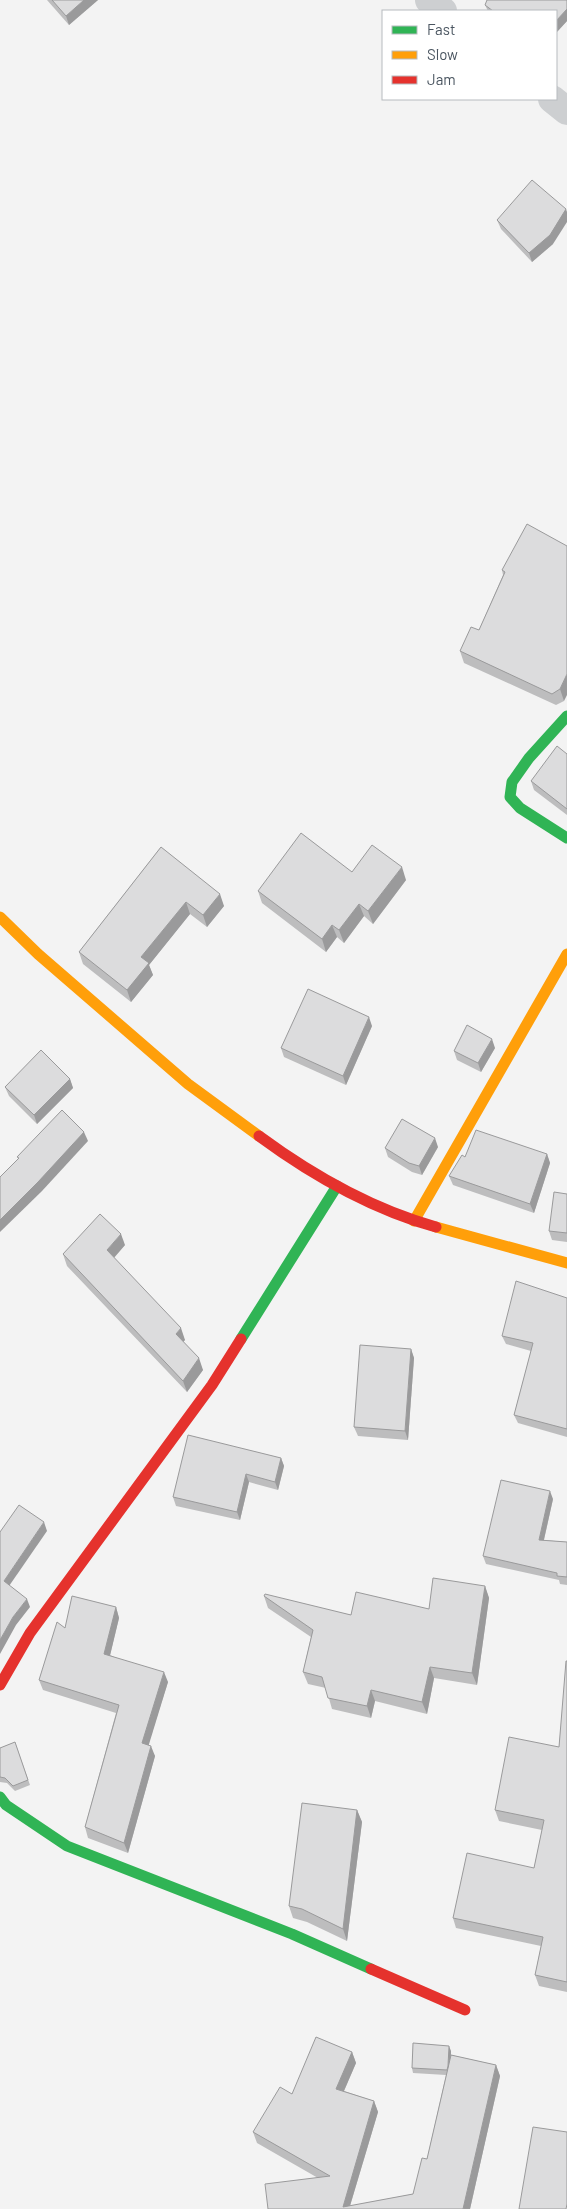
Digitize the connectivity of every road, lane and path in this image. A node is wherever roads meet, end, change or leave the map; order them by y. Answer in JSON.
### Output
{"nodes":[{"id":1,"x":429,"y":0,"type":"edge"},
{"id":2,"x":442,"y":10,"type":"edge"},
{"id":3,"x":553,"y":100,"type":"edge"},
{"id":4,"x":567,"y":111,"type":"edge"},
{"id":5,"x":567,"y":716,"type":"edge"},
{"id":6,"x":567,"y":838,"type":"edge"},
{"id":7,"x":0,"y":917,"type":"edge"},
{"id":8,"x":567,"y":954,"type":"edge"},
{"id":9,"x":337,"y":1186,"type":"junction"},
{"id":10,"x":414,"y":1221,"type":"junction"},
{"id":11,"x":567,"y":1264,"type":"edge"},
{"id":12,"x":0,"y":1685,"type":"edge"},
{"id":13,"x":0,"y":1797,"type":"edge"},
{"id":14,"x":465,"y":2010,"type":"dead end"}],
"edges":[{"from":1,"to":2,"type":"street"},
{"from":3,"to":4,"type":"street"},
{"from":5,"to":6,"type":"street"},
{"from":7,"to":9,"type":"street"},
{"from":8,"to":10,"type":"street"},
{"from":9,"to":10,"type":"street"},
{"from":9,"to":12,"type":"street"},
{"from":10,"to":11,"type":"street"},
{"from":13,"to":14,"type":"street"}]}
